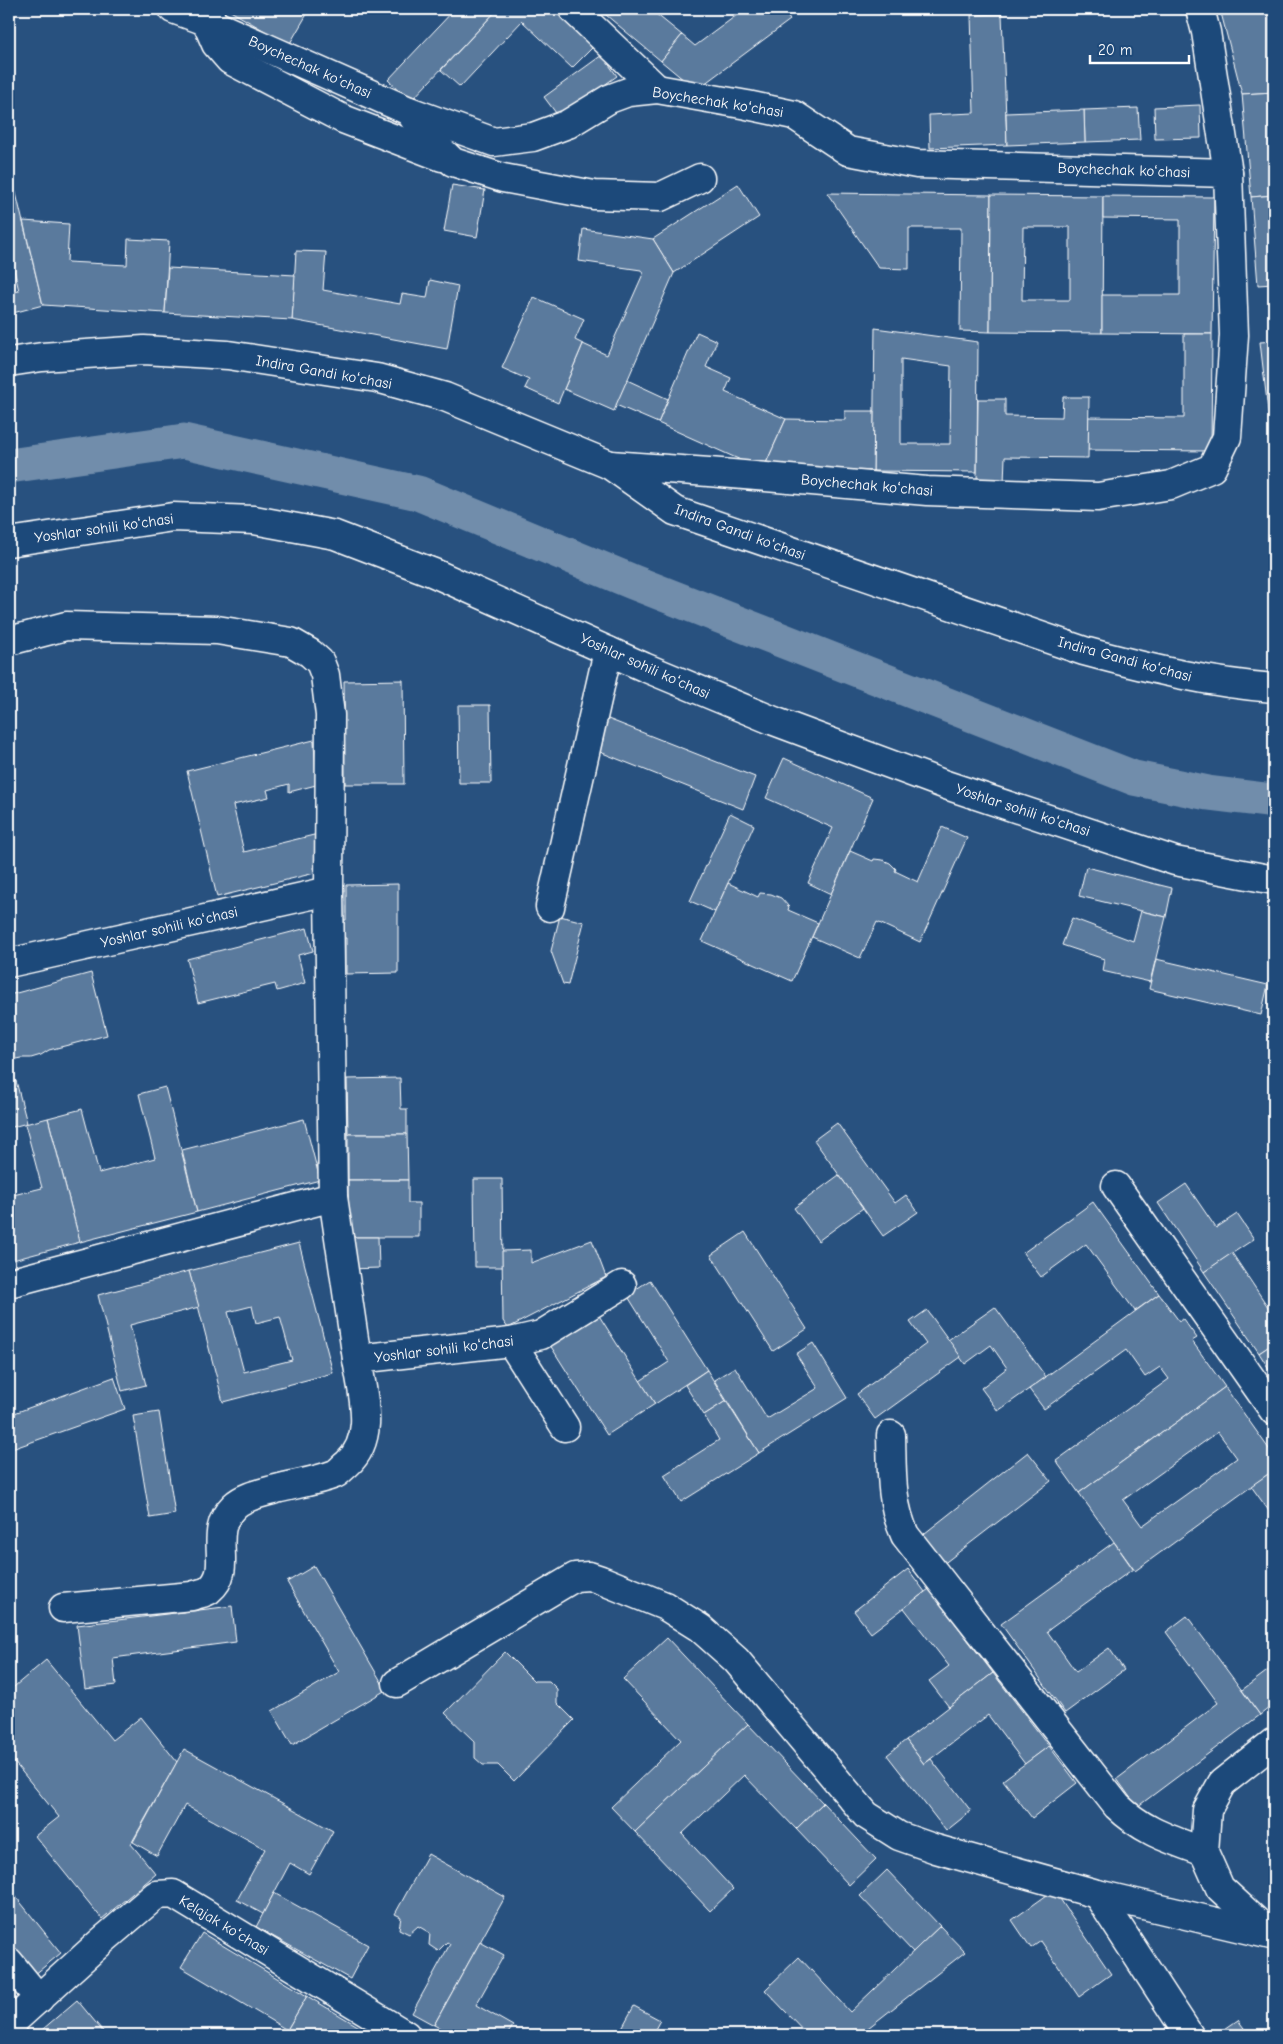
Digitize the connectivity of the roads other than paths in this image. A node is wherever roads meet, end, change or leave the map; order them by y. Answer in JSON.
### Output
{"nodes":[{"id":1,"x":173,"y":9,"type":"edge"},
{"id":2,"x":573,"y":9,"type":"edge"},
{"id":3,"x":1200,"y":9,"type":"edge"},
{"id":4,"x":209,"y":15,"type":"edge"},
{"id":5,"x":657,"y":89,"type":"junction"},
{"id":6,"x":409,"y":111,"type":"junction"},
{"id":7,"x":453,"y":162,"type":"junction"},
{"id":8,"x":1228,"y":174,"type":"junction"},
{"id":9,"x":700,"y":178,"type":"dead end"},
{"id":10,"x":9,"y":362,"type":"edge"},
{"id":11,"x":610,"y":465,"type":"junction"},
{"id":12,"x":9,"y":542,"type":"edge"},
{"id":13,"x":9,"y":641,"type":"edge"},
{"id":14,"x":608,"y":651,"type":"junction"},
{"id":15,"x":1274,"y":688,"type":"edge"},
{"id":16,"x":1274,"y":880,"type":"edge"},
{"id":17,"x":330,"y":891,"type":"junction"},
{"id":18,"x":550,"y":907,"type":"dead end"},
{"id":19,"x":9,"y":963,"type":"edge"},
{"id":20,"x":1116,"y":1186,"type":"dead end"},
{"id":21,"x":334,"y":1197,"type":"junction"},
{"id":22,"x":9,"y":1283,"type":"edge"},
{"id":23,"x":622,"y":1285,"type":"dead end"},
{"id":24,"x":511,"y":1342,"type":"junction"},
{"id":25,"x":357,"y":1359,"type":"junction"},
{"id":26,"x":1274,"y":1411,"type":"edge"},
{"id":27,"x":565,"y":1427,"type":"dead end"},
{"id":28,"x":892,"y":1435,"type":"dead end"},
{"id":29,"x":63,"y":1608,"type":"dead end"},
{"id":30,"x":397,"y":1683,"type":"dead end"},
{"id":31,"x":1274,"y":1742,"type":"edge"},
{"id":32,"x":1204,"y":1852,"type":"junction"},
{"id":33,"x":1097,"y":1894,"type":"junction"},
{"id":34,"x":1273,"y":1936,"type":"edge"},
{"id":35,"x":9,"y":1962,"type":"edge"},
{"id":36,"x":39,"y":1999,"type":"junction"},
{"id":37,"x":9,"y":2025,"type":"edge"},
{"id":38,"x":406,"y":2035,"type":"edge"},
{"id":39,"x":1189,"y":2035,"type":"edge"}],
"edges":[{"from":1,"to":4,"type":"street","name":"Boychechak koʻchasi"},
{"from":2,"to":5,"type":"street"},
{"from":3,"to":8,"type":"street","name":"Boychechak koʻchasi"},
{"from":4,"to":6,"type":"street","name":"Boychechak koʻchasi"},
{"from":4,"to":7,"type":"street"},
{"from":5,"to":6,"type":"street","name":"Boychechak koʻchasi"},
{"from":5,"to":8,"type":"street","name":"Boychechak koʻchasi"},
{"from":6,"to":7,"type":"street"},
{"from":7,"to":9,"type":"street"},
{"from":8,"to":11,"type":"street","name":"Boychechak koʻchasi"},
{"from":10,"to":11,"type":"street","name":"Indira Gandi koʻchasi"},
{"from":11,"to":15,"type":"street","name":"Indira Gandi koʻchasi"},
{"from":12,"to":14,"type":"street","name":"Yoshlar sohili koʻchasi"},
{"from":13,"to":17,"type":"street","name":"Yoshlar sohili koʻchasi"},
{"from":14,"to":16,"type":"street","name":"Yoshlar sohili koʻchasi"},
{"from":14,"to":18,"type":"street"},
{"from":17,"to":19,"type":"street","name":"Yoshlar sohili koʻchasi"},
{"from":17,"to":21,"type":"street","name":"Yoshlar sohili koʻchasi"},
{"from":20,"to":26,"type":"street"},
{"from":21,"to":22,"type":"street"},
{"from":21,"to":25,"type":"street","name":"Yoshlar sohili koʻchasi"},
{"from":23,"to":24,"type":"street","name":"Yoshlar sohili koʻchasi"},
{"from":24,"to":25,"type":"street","name":"Yoshlar sohili koʻchasi"},
{"from":24,"to":27,"type":"street"},
{"from":25,"to":29,"type":"street"},
{"from":28,"to":32,"type":"street"},
{"from":30,"to":33,"type":"street"},
{"from":31,"to":32,"type":"street"},
{"from":32,"to":34,"type":"street"},
{"from":33,"to":34,"type":"street"},
{"from":33,"to":39,"type":"street"},
{"from":35,"to":36,"type":"street"},
{"from":36,"to":37,"type":"street","name":"Kelajak koʻchasi"},
{"from":36,"to":38,"type":"street","name":"Kelajak koʻchasi"}]}
